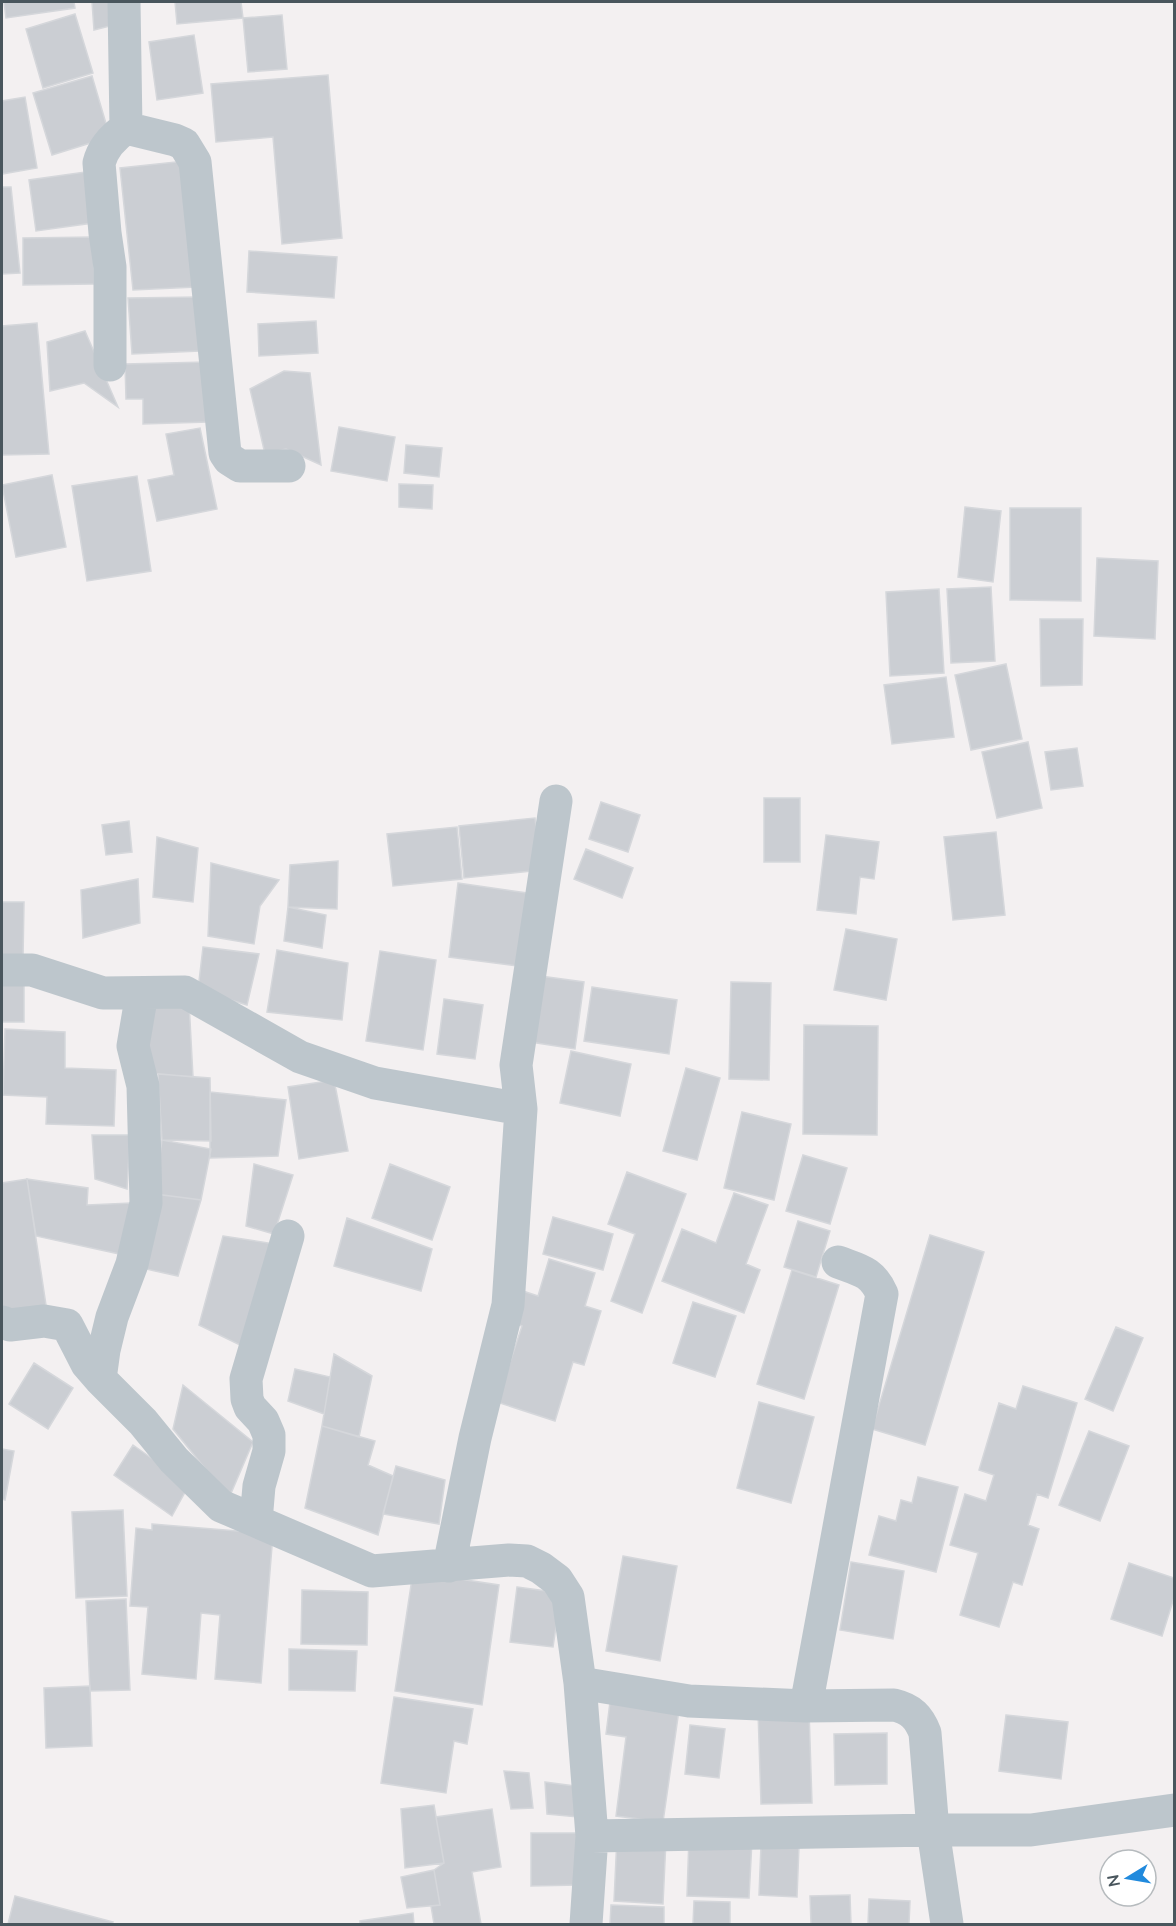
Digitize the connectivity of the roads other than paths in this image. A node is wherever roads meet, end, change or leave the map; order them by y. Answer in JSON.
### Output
{"nodes":[{"id":1,"x":124,"y":2,"type":"edge"},
{"id":2,"x":126,"y":128,"type":"junction"},
{"id":3,"x":110,"y":365,"type":"dead end"},
{"id":4,"x":290,"y":466,"type":"dead end"},
{"id":5,"x":556,"y":801,"type":"dead end"},
{"id":6,"x":2,"y":970,"type":"edge"},
{"id":7,"x":142,"y":993,"type":"junction"},
{"id":8,"x":521,"y":1109,"type":"junction"},
{"id":9,"x":288,"y":1236,"type":"dead end"},
{"id":10,"x":838,"y":1262,"type":"dead end"},
{"id":11,"x":2,"y":1322,"type":"edge"},
{"id":12,"x":100,"y":1379,"type":"junction"},
{"id":13,"x":256,"y":1521,"type":"junction"},
{"id":14,"x":449,"y":1566,"type":"junction"},
{"id":15,"x":579,"y":1683,"type":"junction"},
{"id":16,"x":806,"y":1706,"type":"junction"},
{"id":17,"x":1174,"y":1810,"type":"edge"},
{"id":18,"x":933,"y":1830,"type":"junction"},
{"id":19,"x":592,"y":1836,"type":"junction"},
{"id":20,"x":586,"y":1924,"type":"edge"},
{"id":21,"x":947,"y":1924,"type":"edge"}],
"edges":[{"from":1,"to":2,"type":"street"},
{"from":2,"to":3,"type":"street"},
{"from":2,"to":4,"type":"street"},
{"from":5,"to":8,"type":"street"},
{"from":6,"to":7,"type":"street"},
{"from":7,"to":8,"type":"street"},
{"from":7,"to":12,"type":"street"},
{"from":8,"to":14,"type":"street"},
{"from":9,"to":13,"type":"street"},
{"from":10,"to":16,"type":"street"},
{"from":11,"to":12,"type":"street"},
{"from":12,"to":13,"type":"street"},
{"from":13,"to":14,"type":"street"},
{"from":14,"to":15,"type":"street"},
{"from":15,"to":16,"type":"street"},
{"from":15,"to":19,"type":"street"},
{"from":16,"to":18,"type":"street"},
{"from":17,"to":18,"type":"street"},
{"from":18,"to":19,"type":"street"},
{"from":18,"to":21,"type":"street"},
{"from":19,"to":20,"type":"street"}]}
